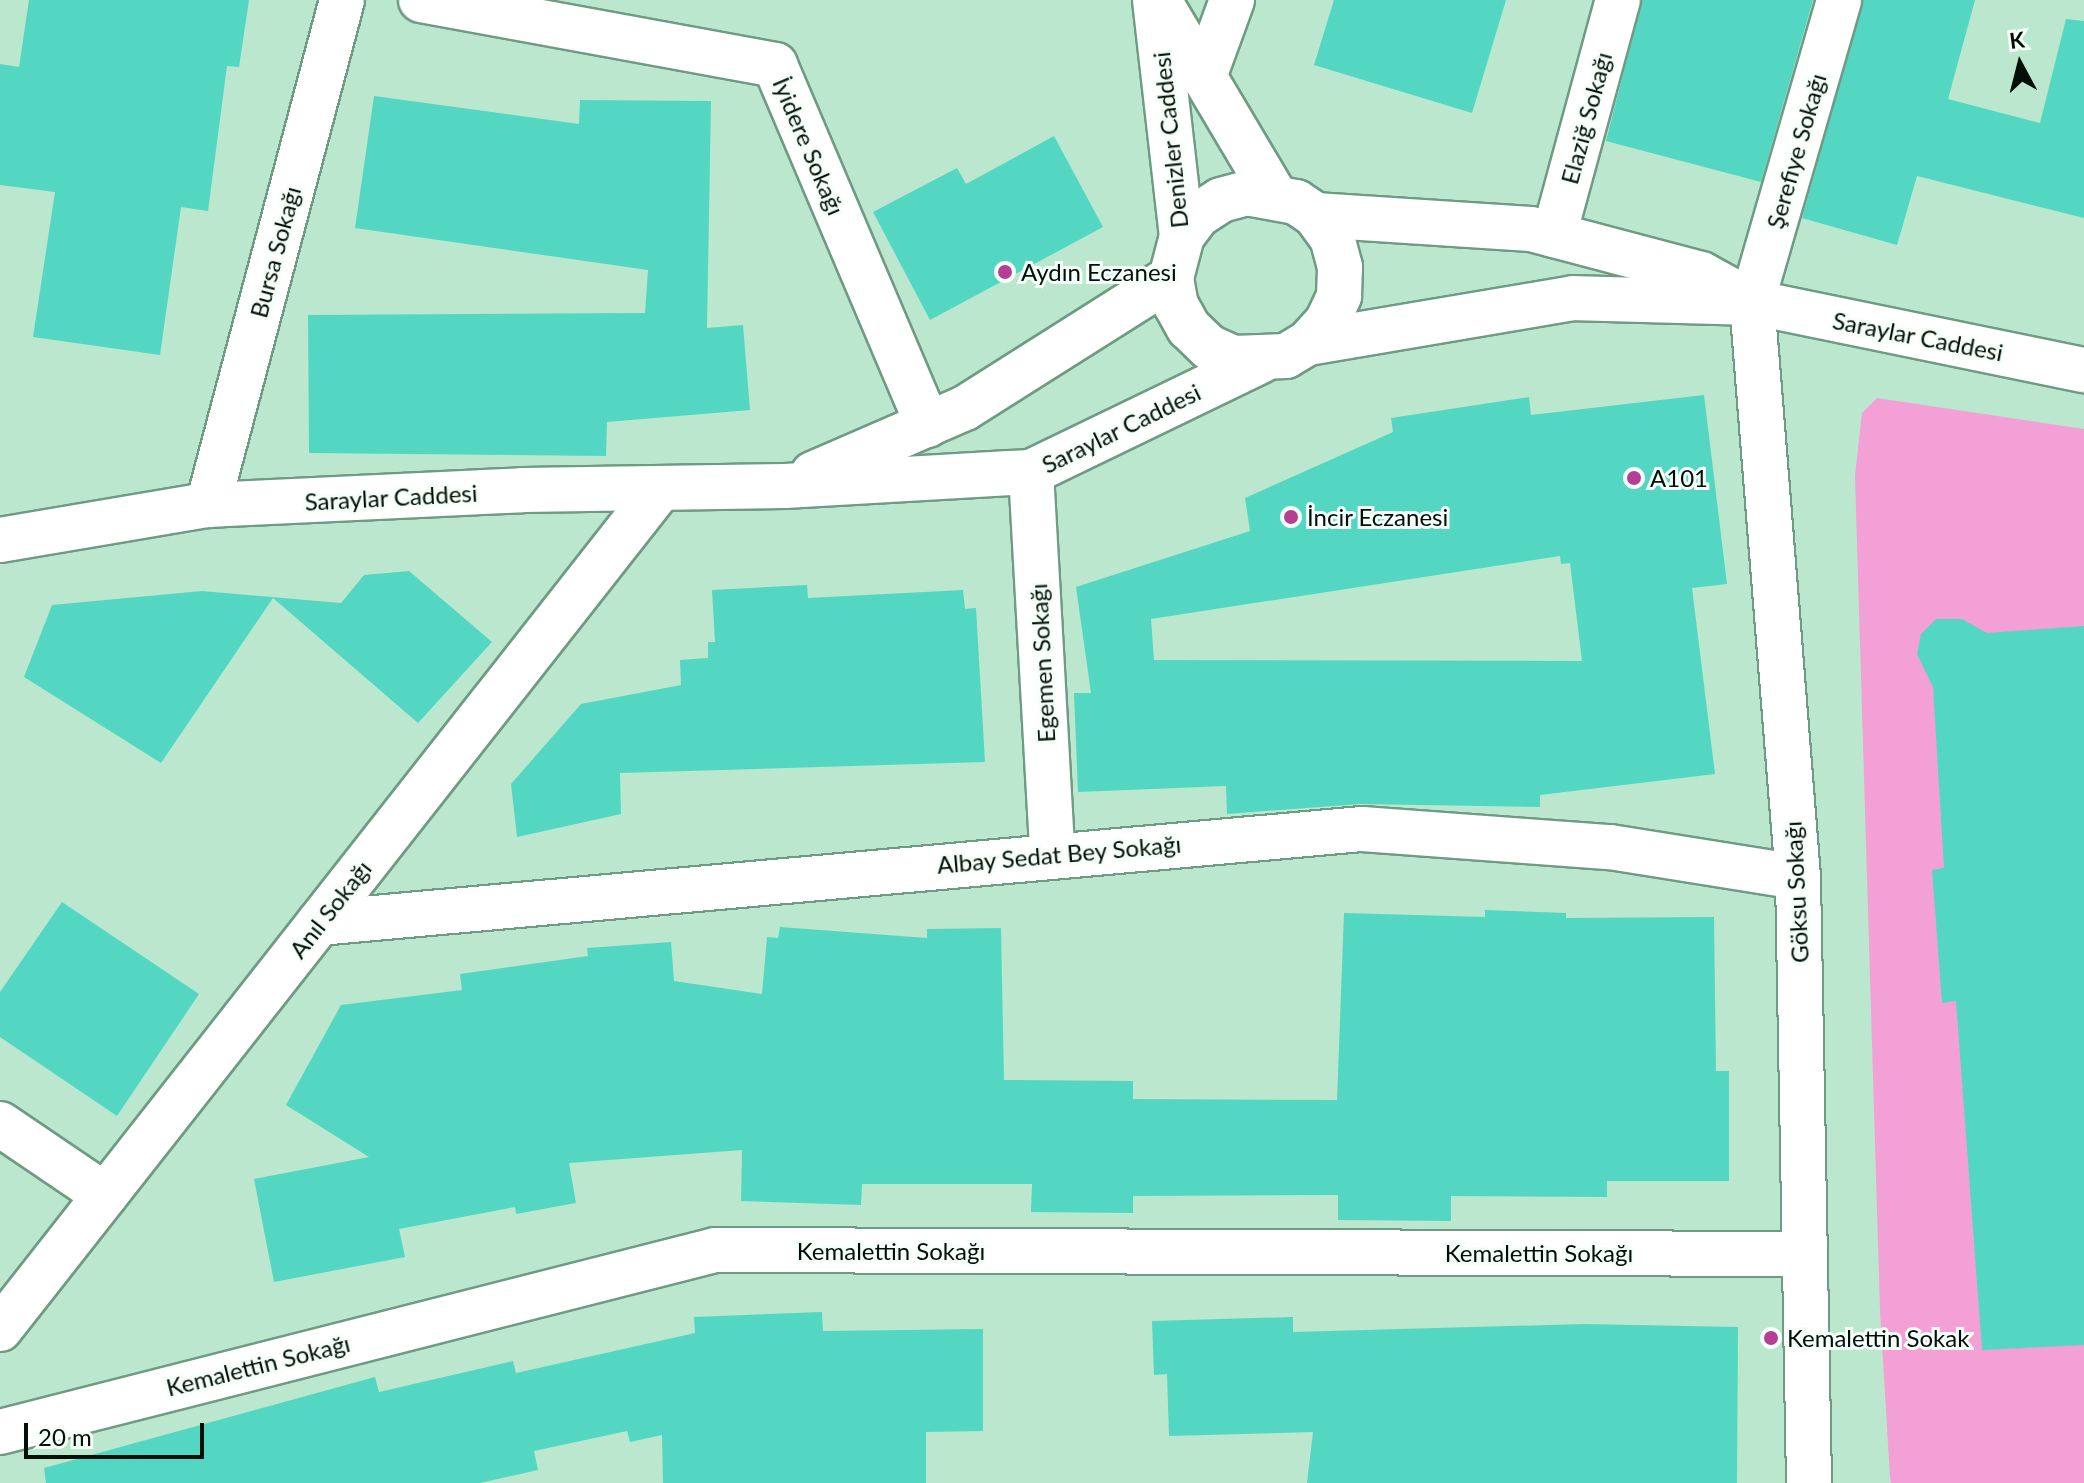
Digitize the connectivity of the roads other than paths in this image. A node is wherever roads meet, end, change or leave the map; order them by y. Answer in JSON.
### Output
{"nodes":[{"id":1,"x":342,"y":0,"type":"edge"},
{"id":2,"x":421,"y":0,"type":"edge"},
{"id":3,"x":1157,"y":0,"type":"edge"},
{"id":4,"x":1232,"y":0,"type":"edge"},
{"id":5,"x":1618,"y":0,"type":"edge"},
{"id":6,"x":1839,"y":0,"type":"edge"},
{"id":7,"x":1204,"y":77,"type":"junction"},
{"id":8,"x":1274,"y":194,"type":"junction"},
{"id":9,"x":1315,"y":215,"type":"junction"},
{"id":10,"x":1554,"y":235,"type":"junction"},
{"id":11,"x":1182,"y":236,"type":"junction"},
{"id":12,"x":1171,"y":278,"type":"junction"},
{"id":13,"x":1752,"y":302,"type":"junction"},
{"id":14,"x":1308,"y":343,"type":"junction"},
{"id":15,"x":1261,"y":361,"type":"junction"},
{"id":16,"x":2084,"y":370,"type":"edge"},
{"id":17,"x":928,"y":425,"type":"junction"},
{"id":18,"x":1031,"y":472,"type":"junction"},
{"id":19,"x":785,"y":486,"type":"junction"},
{"id":20,"x":659,"y":490,"type":"junction"},
{"id":21,"x":208,"y":505,"type":"junction"},
{"id":22,"x":0,"y":540,"type":"edge"},
{"id":23,"x":1052,"y":853,"type":"junction"},
{"id":24,"x":1798,"y":877,"type":"junction"},
{"id":25,"x":319,"y":923,"type":"junction"},
{"id":26,"x":0,"y":1124,"type":"edge"},
{"id":27,"x":105,"y":1195,"type":"junction"},
{"id":28,"x":1805,"y":1254,"type":"junction"},
{"id":29,"x":0,"y":1329,"type":"edge"},
{"id":30,"x":0,"y":1432,"type":"edge"},
{"id":31,"x":1809,"y":1483,"type":"edge"}],
"edges":[{"from":1,"to":21,"type":"street","name":"Bursa Sokağı"},
{"from":2,"to":17,"type":"street","name":"İyidere Sokağı"},
{"from":3,"to":7,"type":"street","name":"Denizler Caddesi"},
{"from":3,"to":11,"type":"street","name":"Denizler Caddesi"},
{"from":4,"to":7,"type":"street"},
{"from":5,"to":10,"type":"street","name":"Elaziğ Sokağı"},
{"from":6,"to":13,"type":"street","name":"Şerefiye Sokağı"},
{"from":7,"to":8,"type":"street","name":"Denizler Caddesi"},
{"from":8,"to":9,"type":"street","name":"Saraylar Caddesi"},
{"from":8,"to":11,"type":"street"},
{"from":9,"to":10,"type":"street","name":"Saraylar Caddesi"},
{"from":9,"to":14,"type":"street"},
{"from":10,"to":13,"type":"street","name":"Saraylar Caddesi"},
{"from":11,"to":12,"type":"street","name":"Denizler Caddesi"},
{"from":12,"to":15,"type":"street"},
{"from":12,"to":17,"type":"street","name":"Saraylar Caddesi"},
{"from":13,"to":14,"type":"street","name":"Saraylar Caddesi"},
{"from":13,"to":16,"type":"street","name":"Saraylar Caddesi"},
{"from":13,"to":24,"type":"street","name":"Göksu Sokağı"},
{"from":14,"to":15,"type":"street"},
{"from":15,"to":18,"type":"street","name":"Saraylar Caddesi"},
{"from":17,"to":19,"type":"street","name":"Saraylar Caddesi"},
{"from":18,"to":19,"type":"street","name":"Saraylar Caddesi"},
{"from":18,"to":23,"type":"street","name":"Egemen Sokağı"},
{"from":19,"to":20,"type":"street","name":"Saraylar Caddesi"},
{"from":20,"to":21,"type":"street","name":"Saraylar Caddesi"},
{"from":20,"to":25,"type":"street","name":"Anıl Sokağı"},
{"from":21,"to":22,"type":"street","name":"Saraylar Caddesi"},
{"from":23,"to":24,"type":"street","name":"Albay Sedat Bey Sokağı"},
{"from":23,"to":25,"type":"street","name":"Albay Sedat Bey Sokağı"},
{"from":24,"to":28,"type":"street","name":"Göksu Sokağı"},
{"from":25,"to":27,"type":"street","name":"Anıl Sokağı"},
{"from":26,"to":27,"type":"street"},
{"from":27,"to":29,"type":"street","name":"Anıl Sokağı"},
{"from":28,"to":30,"type":"street","name":"Kemalettin Sokağı"},
{"from":28,"to":31,"type":"street","name":"Göksu Sokağı"}]}
